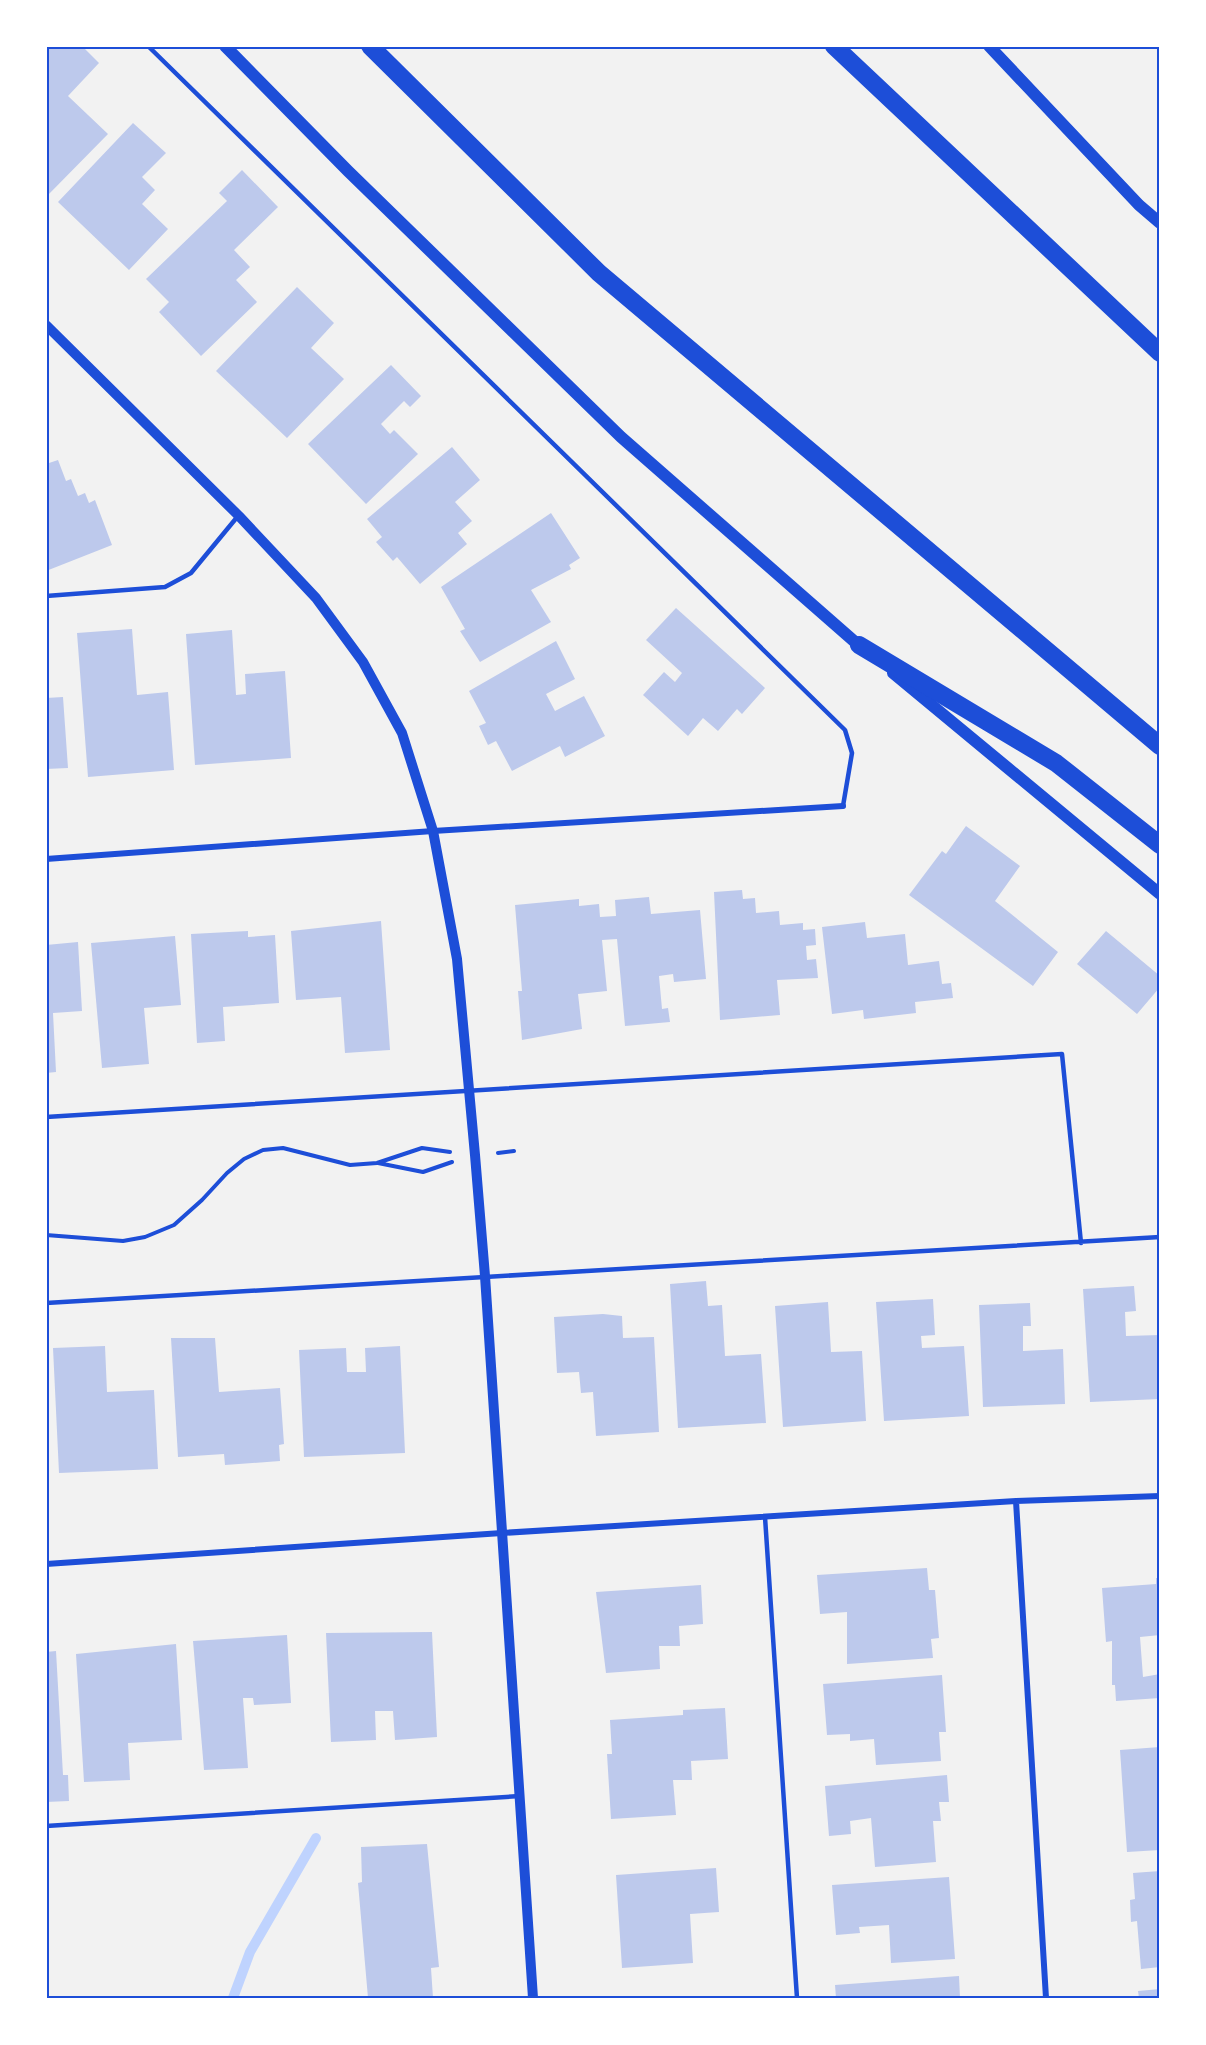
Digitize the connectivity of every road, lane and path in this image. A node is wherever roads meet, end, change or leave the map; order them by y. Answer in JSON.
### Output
{"nodes":[{"id":1,"x":148,"y":46,"type":"edge"},
{"id":2,"x":225,"y":46,"type":"edge"},
{"id":3,"x":370,"y":46,"type":"edge"},
{"id":4,"x":834,"y":46,"type":"edge"},
{"id":5,"x":989,"y":46,"type":"edge"},
{"id":6,"x":1160,"y":223,"type":"edge"},
{"id":7,"x":46,"y":325,"type":"edge"},
{"id":8,"x":1160,"y":352,"type":"edge"},
{"id":9,"x":239,"y":516,"type":"junction"},
{"id":10,"x":46,"y":596,"type":"edge"},
{"id":11,"x":859,"y":645,"type":"junction"},
{"id":12,"x":1160,"y":746,"type":"edge"},
{"id":13,"x":843,"y":806,"type":"joint"},
{"id":14,"x":433,"y":831,"type":"junction"},
{"id":15,"x":1160,"y":845,"type":"edge"},
{"id":16,"x":46,"y":859,"type":"edge"},
{"id":17,"x":1160,"y":894,"type":"edge"},
{"id":18,"x":469,"y":1091,"type":"junction"},
{"id":19,"x":46,"y":1117,"type":"edge"},
{"id":20,"x":475,"y":1155,"type":"junction"},
{"id":21,"x":377,"y":1163,"type":"junction"},
{"id":22,"x":46,"y":1235,"type":"edge"},
{"id":23,"x":1160,"y":1237,"type":"edge"},
{"id":24,"x":1081,"y":1243,"type":"junction"},
{"id":25,"x":485,"y":1276,"type":"junction"},
{"id":26,"x":46,"y":1303,"type":"edge"},
{"id":27,"x":1160,"y":1496,"type":"edge"},
{"id":28,"x":1016,"y":1501,"type":"junction"},
{"id":29,"x":765,"y":1517,"type":"junction"},
{"id":30,"x":502,"y":1533,"type":"junction"},
{"id":31,"x":46,"y":1564,"type":"edge"},
{"id":32,"x":520,"y":1796,"type":"junction"},
{"id":33,"x":46,"y":1826,"type":"edge"},
{"id":34,"x":533,"y":1998,"type":"edge"},
{"id":35,"x":797,"y":1998,"type":"edge"},
{"id":36,"x":1046,"y":1998,"type":"edge"}],
"edges":[{"from":1,"to":13,"type":"lane"},
{"from":2,"to":11,"type":"main road"},
{"from":3,"to":12,"type":"highway"},
{"from":4,"to":8,"type":"highway"},
{"from":5,"to":6,"type":"main road"},
{"from":7,"to":9,"type":"street"},
{"from":9,"to":10,"type":"lane"},
{"from":9,"to":14,"type":"street"},
{"from":11,"to":15,"type":"highway"},
{"from":11,"to":17,"type":"main road"},
{"from":13,"to":14,"type":"street"},
{"from":14,"to":16,"type":"street"},
{"from":14,"to":18,"type":"street"},
{"from":18,"to":19,"type":"lane"},
{"from":18,"to":20,"type":"street"},
{"from":18,"to":24,"type":"lane"},
{"from":20,"to":21,"type":"path"},
{"from":20,"to":21,"type":"path"},
{"from":20,"to":25,"type":"street"},
{"from":21,"to":22,"type":"path"},
{"from":23,"to":24,"type":"lane"},
{"from":24,"to":25,"type":"lane"},
{"from":25,"to":26,"type":"lane"},
{"from":25,"to":30,"type":"street"},
{"from":27,"to":28,"type":"street"},
{"from":28,"to":29,"type":"street"},
{"from":28,"to":36,"type":"street"},
{"from":29,"to":30,"type":"street"},
{"from":29,"to":35,"type":"lane"},
{"from":30,"to":31,"type":"street"},
{"from":30,"to":32,"type":"street"},
{"from":32,"to":33,"type":"lane"},
{"from":32,"to":34,"type":"street"}]}
